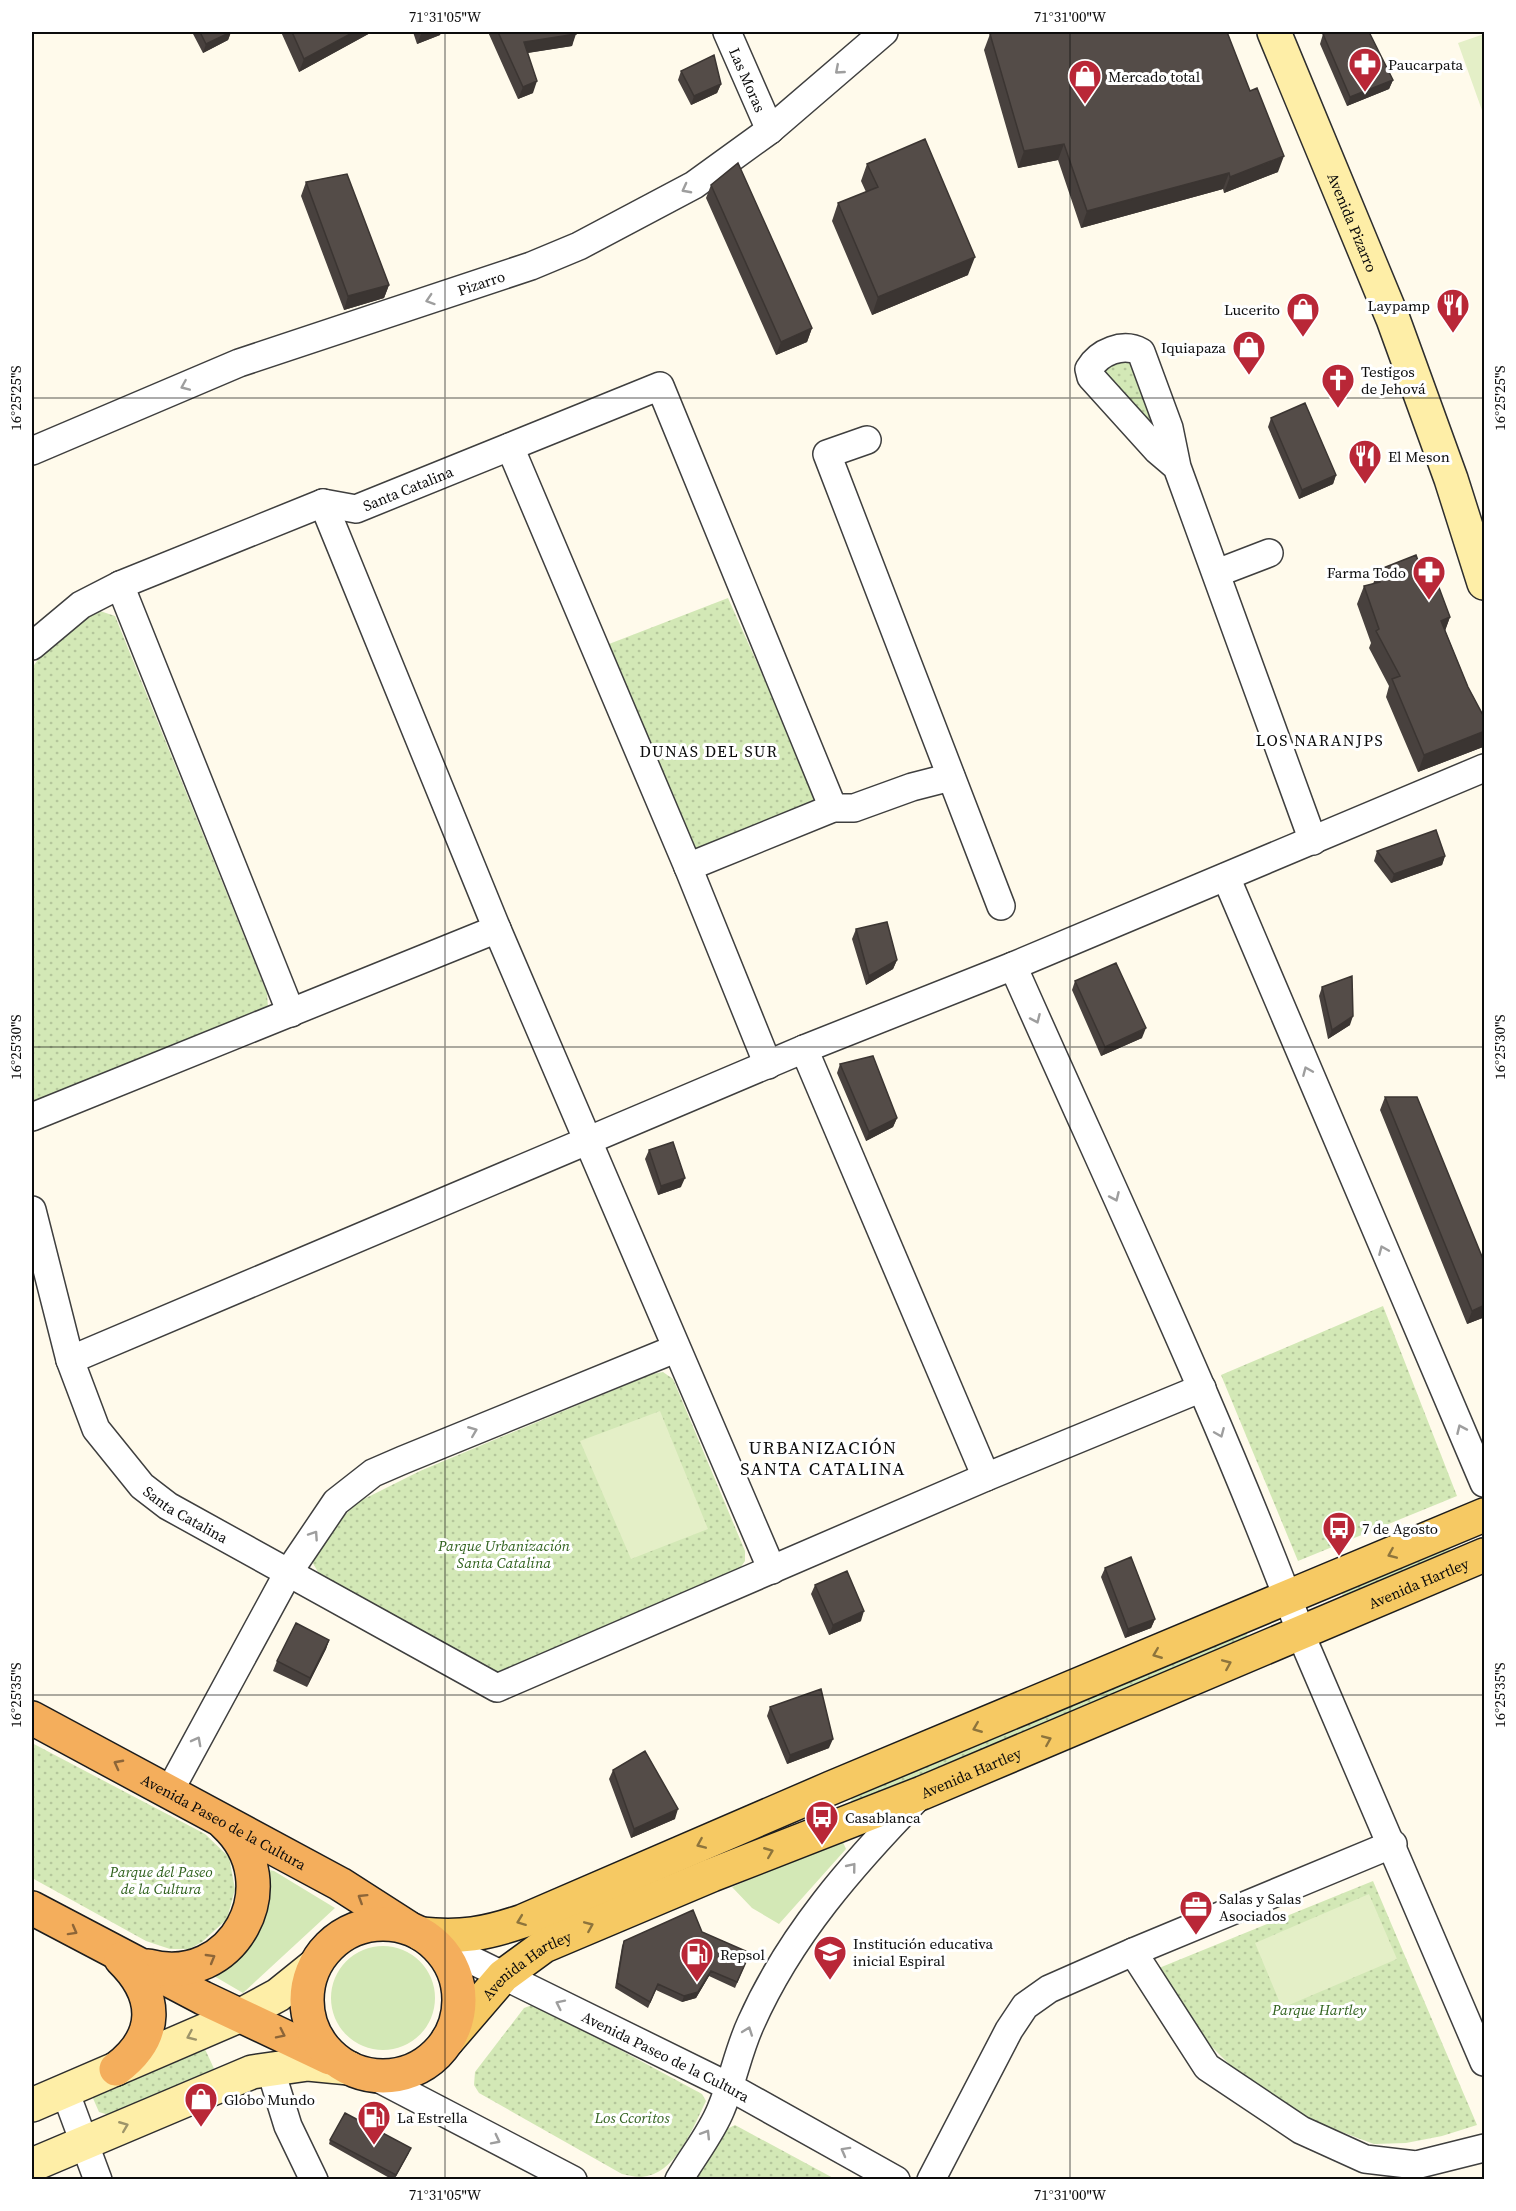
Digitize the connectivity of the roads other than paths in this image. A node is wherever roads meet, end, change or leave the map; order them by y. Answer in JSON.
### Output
{"nodes":[{"id":1,"x":727,"y":32,"type":"edge"},
{"id":2,"x":884,"y":32,"type":"edge"},
{"id":3,"x":1274,"y":32,"type":"edge"},
{"id":4,"x":770,"y":130,"type":"junction"},
{"id":5,"x":867,"y":440,"type":"dead end"},
{"id":6,"x":510,"y":447,"type":"junction"},
{"id":7,"x":32,"y":451,"type":"edge"},
{"id":8,"x":1177,"y":467,"type":"dead end"},
{"id":9,"x":323,"y":502,"type":"junction"},
{"id":10,"x":1269,"y":553,"type":"dead end"},
{"id":11,"x":1217,"y":573,"type":"junction"},
{"id":12,"x":1485,"y":583,"type":"edge"},
{"id":13,"x":120,"y":585,"type":"junction"},
{"id":14,"x":32,"y":646,"type":"edge"},
{"id":15,"x":1485,"y":768,"type":"edge"},
{"id":16,"x":951,"y":777,"type":"junction"},
{"id":17,"x":833,"y":808,"type":"junction"},
{"id":18,"x":1313,"y":841,"type":"junction"},
{"id":19,"x":688,"y":867,"type":"junction"},
{"id":20,"x":1226,"y":877,"type":"junction"},
{"id":21,"x":1001,"y":906,"type":"dead end"},
{"id":22,"x":497,"y":929,"type":"junction"},
{"id":23,"x":1013,"y":966,"type":"junction"},
{"id":24,"x":291,"y":1013,"type":"junction"},
{"id":25,"x":804,"y":1049,"type":"junction"},
{"id":26,"x":768,"y":1065,"type":"junction"},
{"id":27,"x":32,"y":1117,"type":"edge"},
{"id":28,"x":588,"y":1141,"type":"junction"},
{"id":29,"x":32,"y":1209,"type":"edge"},
{"id":30,"x":675,"y":1349,"type":"junction"},
{"id":31,"x":70,"y":1360,"type":"junction"},
{"id":32,"x":1202,"y":1388,"type":"junction"},
{"id":33,"x":986,"y":1477,"type":"junction"},
{"id":34,"x":1485,"y":1483,"type":"edge"},
{"id":35,"x":1485,"y":1515,"type":"edge"},
{"id":36,"x":1485,"y":1555,"type":"edge"},
{"id":37,"x":772,"y":1570,"type":"junction"},
{"id":38,"x":288,"y":1573,"type":"junction"},
{"id":39,"x":1288,"y":1598,"type":"junction"},
{"id":40,"x":1301,"y":1633,"type":"junction"},
{"id":41,"x":32,"y":1718,"type":"edge"},
{"id":42,"x":169,"y":1792,"type":"junction"},
{"id":43,"x":922,"y":1793,"type":"junction"},
{"id":44,"x":216,"y":1817,"type":"junction"},
{"id":45,"x":1393,"y":1844,"type":"junction"},
{"id":46,"x":32,"y":1908,"type":"edge"},
{"id":47,"x":421,"y":1935,"type":"junction"},
{"id":48,"x":1133,"y":1952,"type":"junction"},
{"id":49,"x":115,"y":1954,"type":"junction"},
{"id":50,"x":314,"y":1966,"type":"junction"},
{"id":51,"x":502,"y":1976,"type":"junction"},
{"id":52,"x":241,"y":2015,"type":"junction"},
{"id":53,"x":448,"y":2040,"type":"junction"},
{"id":54,"x":1485,"y":2062,"type":"edge"},
{"id":55,"x":270,"y":2068,"type":"junction"},
{"id":56,"x":353,"y":2068,"type":"junction"},
{"id":57,"x":116,"y":2069,"type":"junction"},
{"id":58,"x":728,"y":2086,"type":"junction"},
{"id":59,"x":65,"y":2091,"type":"junction"},
{"id":60,"x":32,"y":2105,"type":"edge"},
{"id":61,"x":84,"y":2143,"type":"junction"},
{"id":62,"x":1485,"y":2148,"type":"edge"},
{"id":63,"x":32,"y":2165,"type":"edge"},
{"id":64,"x":538,"y":2169,"type":"edge"},
{"id":65,"x":99,"y":2180,"type":"edge"},
{"id":66,"x":314,"y":2180,"type":"edge"},
{"id":67,"x":573,"y":2180,"type":"edge"},
{"id":68,"x":679,"y":2180,"type":"edge"},
{"id":69,"x":896,"y":2180,"type":"edge"},
{"id":70,"x":931,"y":2180,"type":"edge"}],
"edges":[{"from":1,"to":4,"type":"street","name":"Las Moras"},
{"from":2,"to":4,"type":"street","name":"Pizarro","one_way":true},
{"from":3,"to":12,"type":"main road","name":"Avenida Pizarro"},
{"from":4,"to":7,"type":"street","name":"Pizarro","one_way":true},
{"from":5,"to":16,"type":"street"},
{"from":6,"to":9,"type":"street","name":"Santa Catalina"},
{"from":6,"to":17,"type":"street","name":"Santa Catalina"},
{"from":6,"to":19,"type":"street"},
{"from":8,"to":11,"type":"street"},
{"from":9,"to":13,"type":"street"},
{"from":9,"to":22,"type":"street"},
{"from":10,"to":11,"type":"street"},
{"from":11,"to":18,"type":"street"},
{"from":13,"to":14,"type":"street"},
{"from":13,"to":24,"type":"street"},
{"from":15,"to":18,"type":"street"},
{"from":16,"to":17,"type":"street"},
{"from":16,"to":21,"type":"street"},
{"from":17,"to":19,"type":"street"},
{"from":18,"to":20,"type":"street"},
{"from":19,"to":26,"type":"street"},
{"from":20,"to":23,"type":"street"},
{"from":34,"to":20,"type":"street","one_way":true},
{"from":22,"to":24,"type":"street"},
{"from":22,"to":28,"type":"street"},
{"from":23,"to":25,"type":"street"},
{"from":23,"to":32,"type":"street","one_way":true},
{"from":24,"to":27,"type":"street"},
{"from":25,"to":26,"type":"street"},
{"from":25,"to":33,"type":"street"},
{"from":26,"to":28,"type":"street"},
{"from":28,"to":30,"type":"street"},
{"from":28,"to":31,"type":"street"},
{"from":29,"to":31,"type":"street","name":"Santa Catalina"},
{"from":30,"to":37,"type":"street"},
{"from":38,"to":30,"type":"street","one_way":true},
{"from":31,"to":38,"type":"street","name":"Santa Catalina"},
{"from":32,"to":33,"type":"street"},
{"from":32,"to":39,"type":"street","one_way":true},
{"from":33,"to":37,"type":"street"},
{"from":35,"to":39,"type":"main road","one_way":true},
{"from":36,"to":40,"type":"main road","name":"Avenida Hartley"},
{"from":37,"to":38,"type":"street","name":"Santa Catalina"},
{"from":42,"to":38,"type":"street","one_way":true},
{"from":39,"to":40,"type":"street"},
{"from":39,"to":47,"type":"main road","one_way":true},
{"from":43,"to":40,"type":"main road","name":"Avenida Hartley","one_way":true},
{"from":40,"to":45,"type":"street"},
{"from":42,"to":41,"type":"highway","name":"Avenida Paseo de la Cultura","one_way":true},
{"from":42,"to":44,"type":"highway","name":"Avenida Paseo de la Cultura"},
{"from":51,"to":43,"type":"main road","name":"Avenida Hartley","one_way":true},
{"from":58,"to":43,"type":"street","one_way":true},
{"from":47,"to":44,"type":"highway","name":"Avenida Paseo de la Cultura","one_way":true},
{"from":49,"to":44,"type":"highway","one_way":true},
{"from":45,"to":48,"type":"street"},
{"from":45,"to":54,"type":"street"},
{"from":46,"to":49,"type":"highway","one_way":true},
{"from":47,"to":50,"type":"highway"},
{"from":47,"to":51,"type":"street","name":"Avenida Paseo de la Cultura"},
{"from":47,"to":53,"type":"highway"},
{"from":48,"to":62,"type":"street"},
{"from":48,"to":70,"type":"street"},
{"from":49,"to":52,"type":"highway"},
{"from":49,"to":57,"type":"highway"},
{"from":50,"to":52,"type":"main road"},
{"from":50,"to":56,"type":"highway"},
{"from":51,"to":53,"type":"main road","name":"Avenida Hartley"},
{"from":58,"to":51,"type":"street","name":"Avenida Paseo de la Cultura","one_way":true},
{"from":52,"to":56,"type":"highway","one_way":true},
{"from":52,"to":57,"type":"main road","one_way":true},
{"from":53,"to":56,"type":"highway"},
{"from":55,"to":56,"type":"main road"},
{"from":61,"to":55,"type":"main road","one_way":true},
{"from":55,"to":66,"type":"street"},
{"from":56,"to":64,"type":"street","one_way":true},
{"from":57,"to":59,"type":"main road"},
{"from":68,"to":58,"type":"street","one_way":true},
{"from":69,"to":58,"type":"street","name":"Avenida Paseo de la Cultura","one_way":true},
{"from":59,"to":60,"type":"main road"},
{"from":59,"to":61,"type":"street"},
{"from":61,"to":63,"type":"main road"},
{"from":61,"to":65,"type":"street"},
{"from":64,"to":67,"type":"street"}]}
